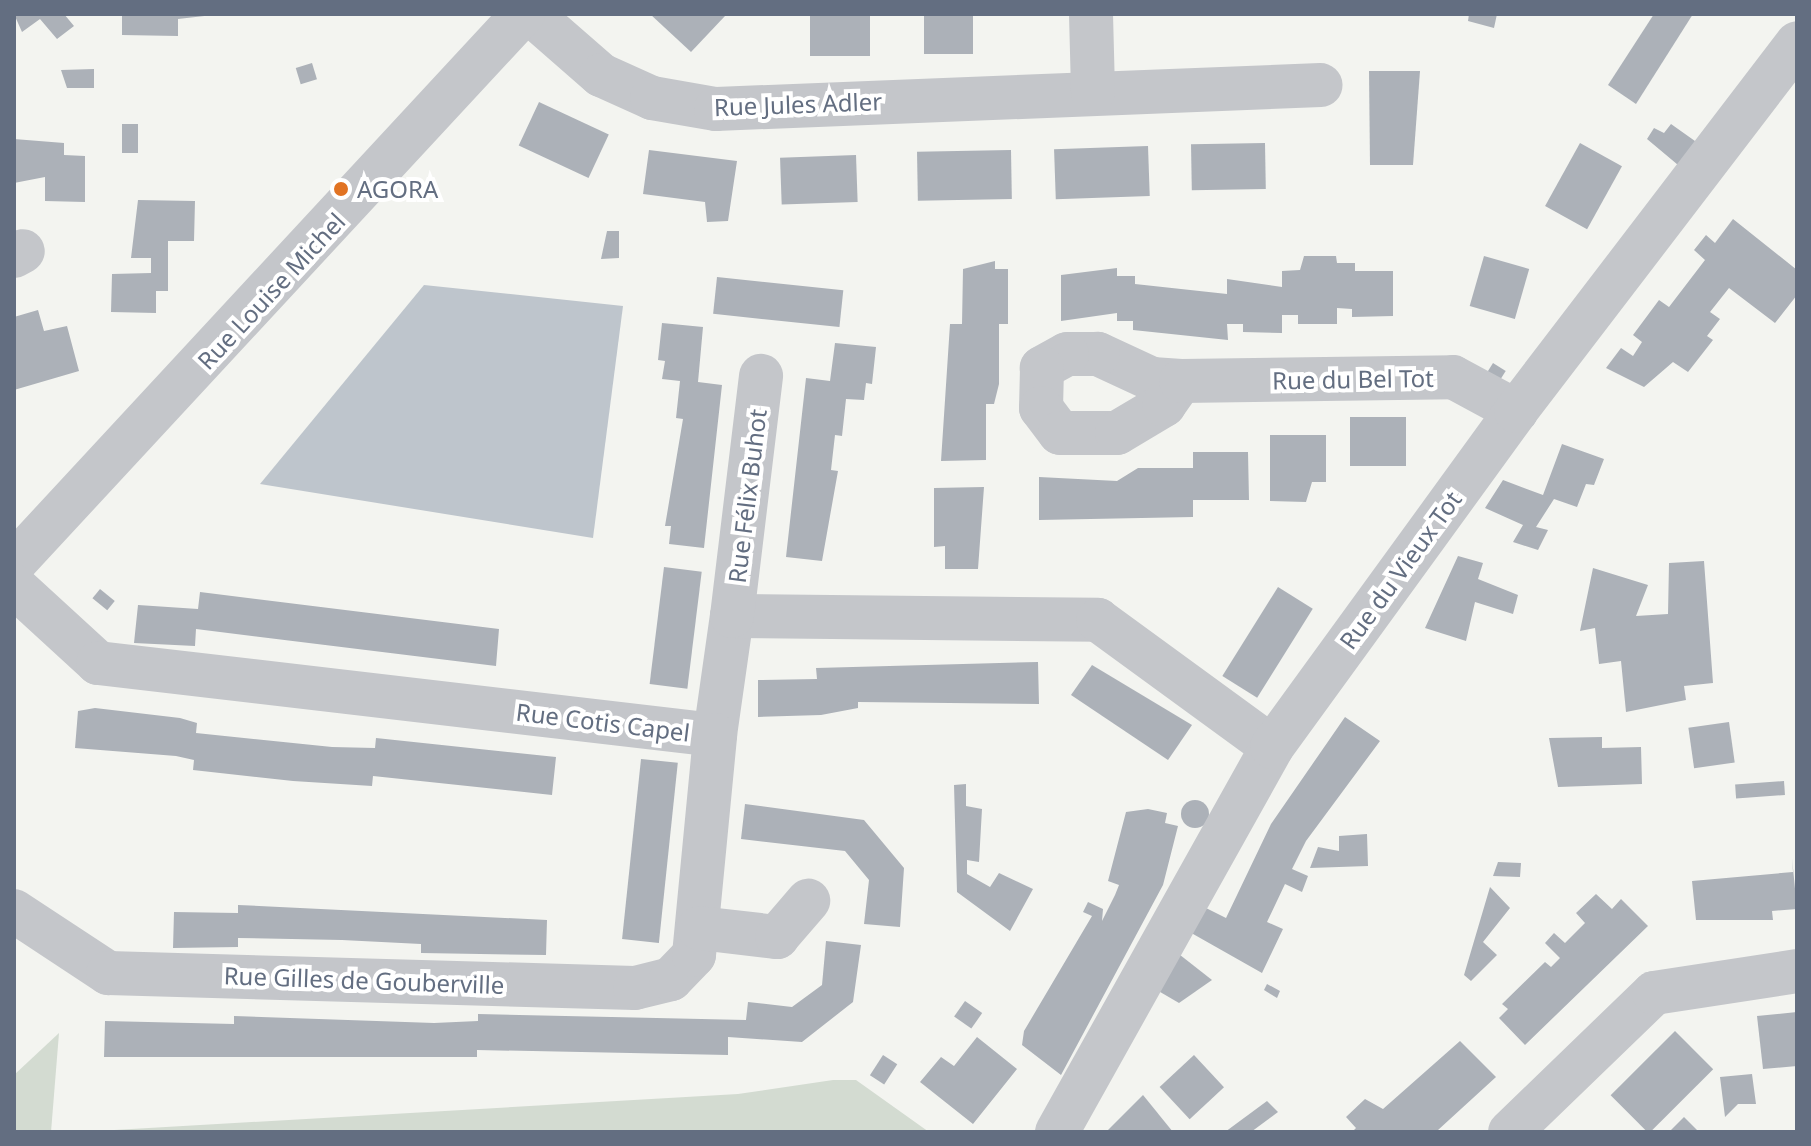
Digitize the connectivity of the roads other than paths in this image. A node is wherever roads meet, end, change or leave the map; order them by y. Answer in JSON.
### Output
{"nodes":[{"id":1,"x":523,"y":14,"type":"edge"},
{"id":2,"x":531,"y":14,"type":"edge"},
{"id":3,"x":1091,"y":14,"type":"edge"},
{"id":4,"x":1797,"y":43,"type":"edge"},
{"id":5,"x":1321,"y":85,"type":"dead end"},
{"id":6,"x":1093,"y":92,"type":"junction"},
{"id":7,"x":761,"y":376,"type":"dead end"},
{"id":8,"x":1181,"y":381,"type":"dead end"},
{"id":9,"x":1516,"y":411,"type":"junction"},
{"id":10,"x":21,"y":540,"type":"edge"},
{"id":11,"x":14,"y":586,"type":"edge"},
{"id":12,"x":732,"y":616,"type":"junction"},
{"id":13,"x":715,"y":735,"type":"junction"},
{"id":14,"x":1272,"y":747,"type":"junction"},
{"id":15,"x":808,"y":901,"type":"dead end"},
{"id":16,"x":14,"y":911,"type":"edge"},
{"id":17,"x":699,"y":928,"type":"junction"},
{"id":18,"x":1797,"y":971,"type":"edge"},
{"id":19,"x":1057,"y":1132,"type":"edge"},
{"id":20,"x":1510,"y":1132,"type":"edge"}],
"edges":[{"from":1,"to":10,"type":"street","name":"Rue Louise Michel"},
{"from":2,"to":6,"type":"street","name":"Rue Jules Adler"},
{"from":3,"to":6,"type":"street"},
{"from":4,"to":9,"type":"street","name":"Rue du Vieux Tot"},
{"from":5,"to":6,"type":"street","name":"Rue Jules Adler"},
{"from":7,"to":12,"type":"street","name":"Rue Félix Buhot"},
{"from":8,"to":9,"type":"street","name":"Rue du Bel Tot"},
{"from":9,"to":14,"type":"street","name":"Rue du Vieux Tot"},
{"from":11,"to":13,"type":"street","name":"Rue Cotis Capel"},
{"from":12,"to":13,"type":"street","name":"Rue Cotis Capel"},
{"from":12,"to":14,"type":"street"},
{"from":13,"to":17,"type":"street","name":"Rue Gilles de Gouberville"},
{"from":14,"to":19,"type":"street","name":"Rue du Vieux Tot"},
{"from":15,"to":17,"type":"street"},
{"from":16,"to":17,"type":"street","name":"Rue Gilles de Gouberville"},
{"from":18,"to":20,"type":"street"}]}
